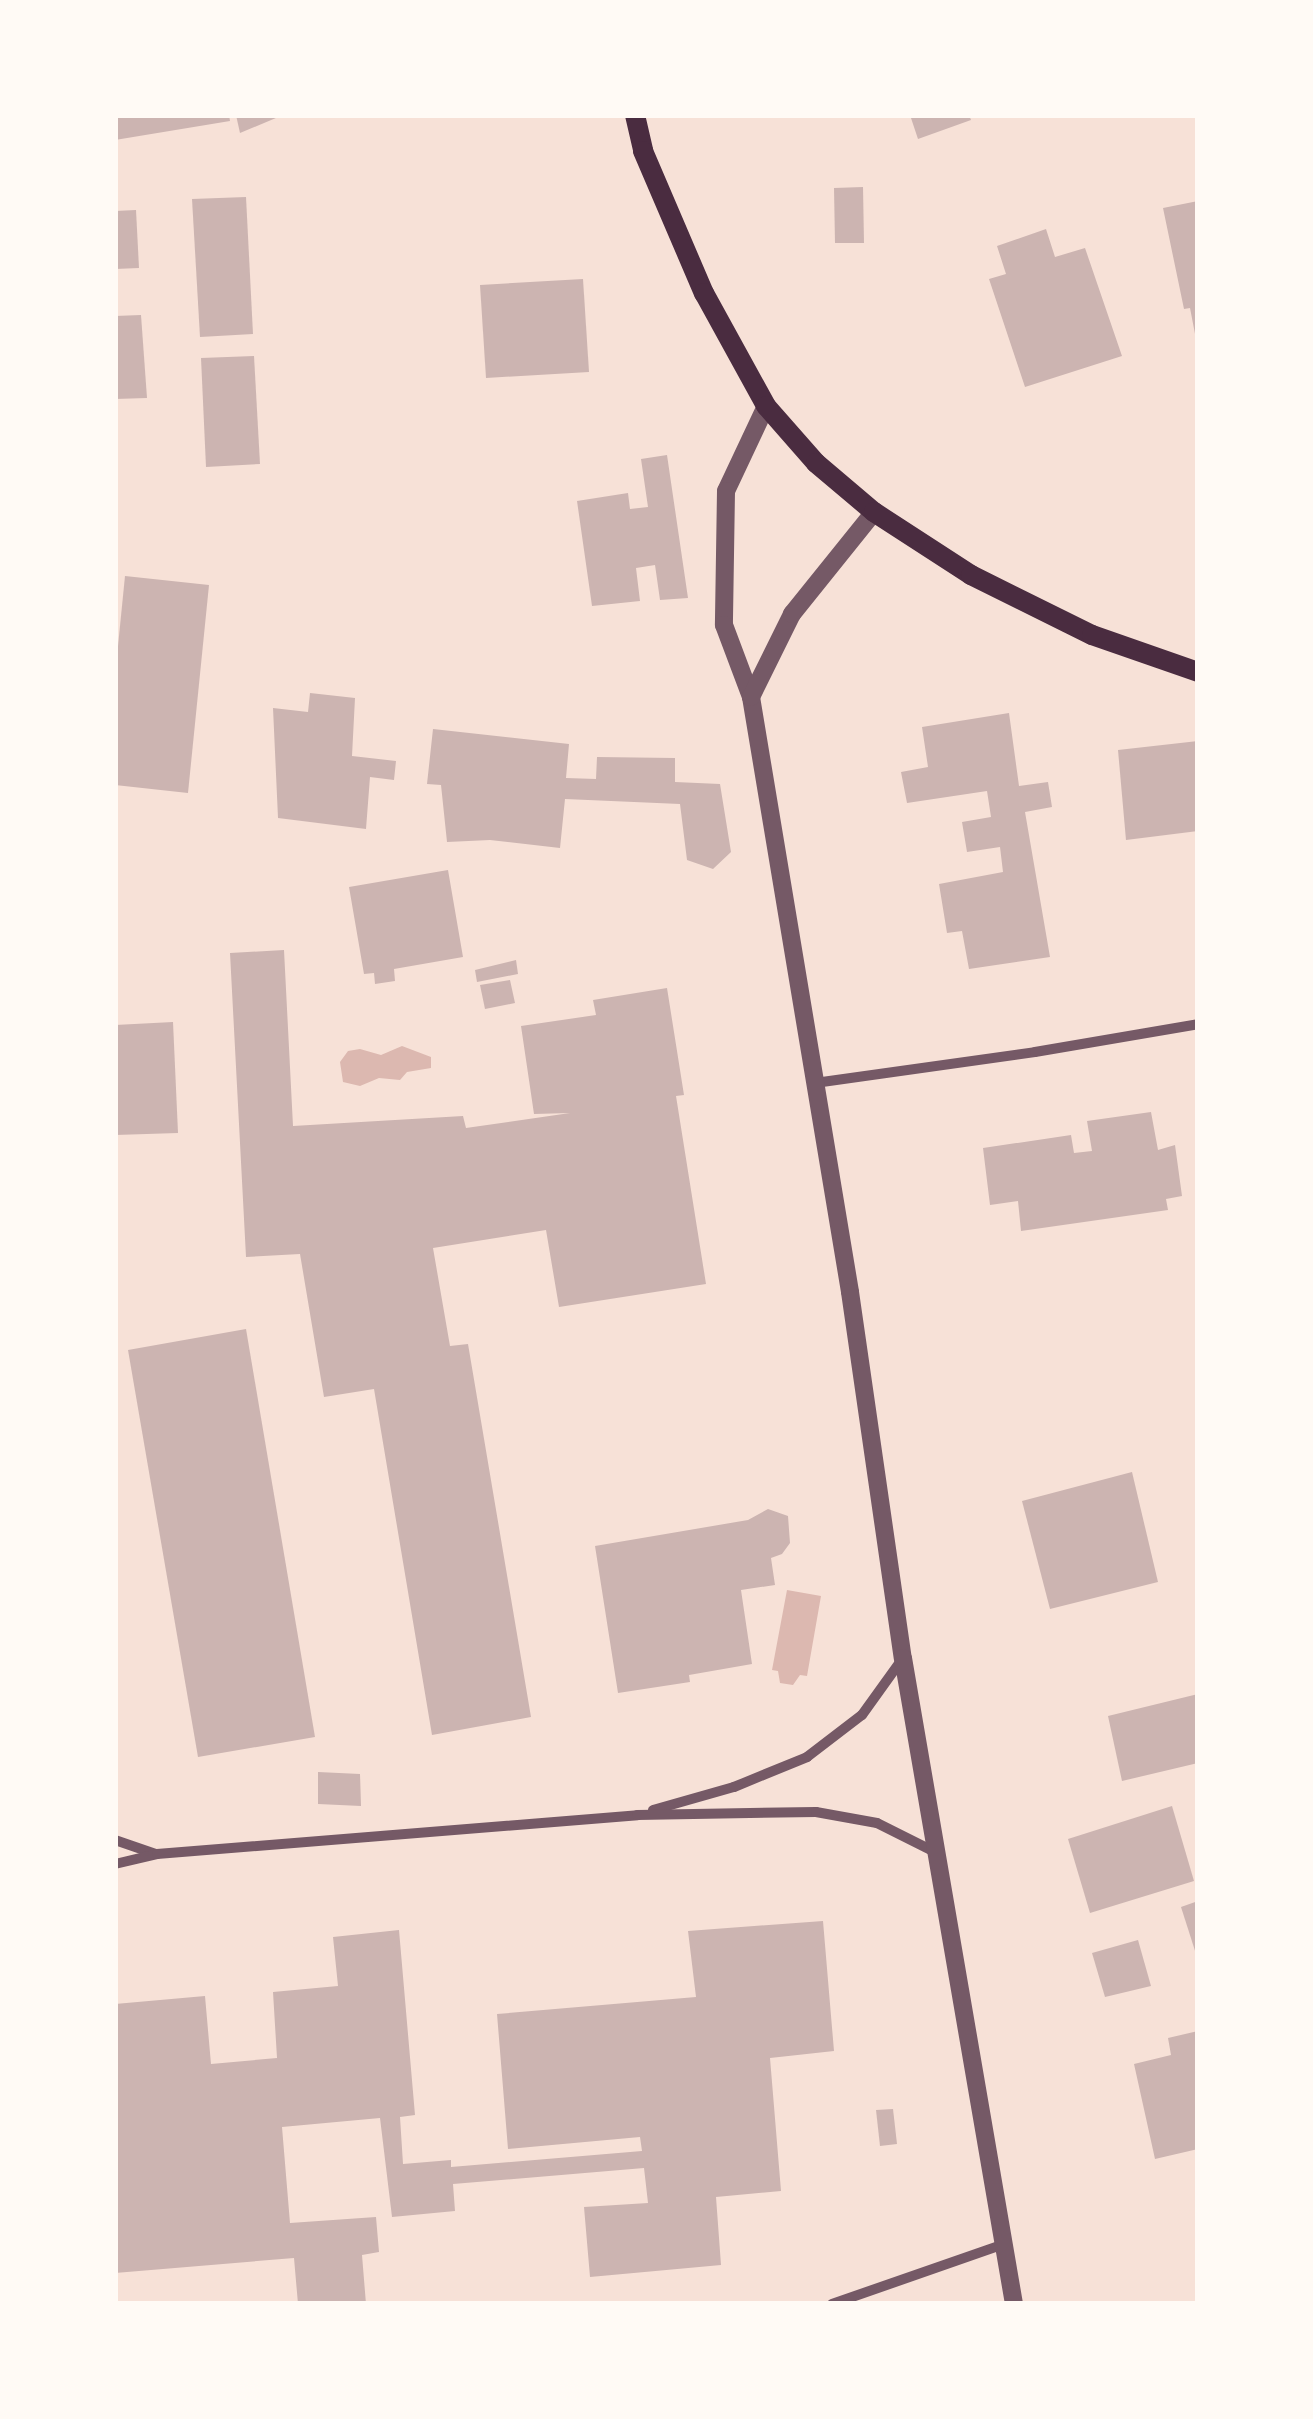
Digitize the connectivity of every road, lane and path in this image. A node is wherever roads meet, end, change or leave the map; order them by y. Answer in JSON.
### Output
{"nodes":[{"id":1,"x":635,"y":115,"type":"edge"},
{"id":2,"x":766,"y":406,"type":"junction"},
{"id":3,"x":874,"y":512,"type":"junction"},
{"id":4,"x":1198,"y":672,"type":"edge"},
{"id":5,"x":751,"y":697,"type":"junction"},
{"id":6,"x":1198,"y":1024,"type":"edge"},
{"id":7,"x":815,"y":1083,"type":"junction"},
{"id":8,"x":903,"y":1658,"type":"junction"},
{"id":9,"x":637,"y":1815,"type":"junction"},
{"id":10,"x":115,"y":1840,"type":"edge"},
{"id":11,"x":936,"y":1853,"type":"junction"},
{"id":12,"x":157,"y":1854,"type":"junction"},
{"id":13,"x":115,"y":1864,"type":"edge"},
{"id":14,"x":1004,"y":2244,"type":"junction"},
{"id":15,"x":832,"y":2304,"type":"edge"},
{"id":16,"x":1014,"y":2304,"type":"edge"}],
"edges":[{"from":1,"to":2,"type":"main road"},
{"from":2,"to":3,"type":"main road"},
{"from":2,"to":5,"type":"street"},
{"from":3,"to":4,"type":"main road"},
{"from":3,"to":5,"type":"street"},
{"from":5,"to":7,"type":"street"},
{"from":6,"to":7,"type":"street"},
{"from":7,"to":8,"type":"street"},
{"from":8,"to":9,"type":"street"},
{"from":8,"to":11,"type":"street"},
{"from":9,"to":11,"type":"street"},
{"from":9,"to":12,"type":"street"},
{"from":10,"to":12,"type":"street"},
{"from":11,"to":14,"type":"street"},
{"from":12,"to":13,"type":"street"},
{"from":14,"to":15,"type":"street"},
{"from":14,"to":16,"type":"street"}]}
